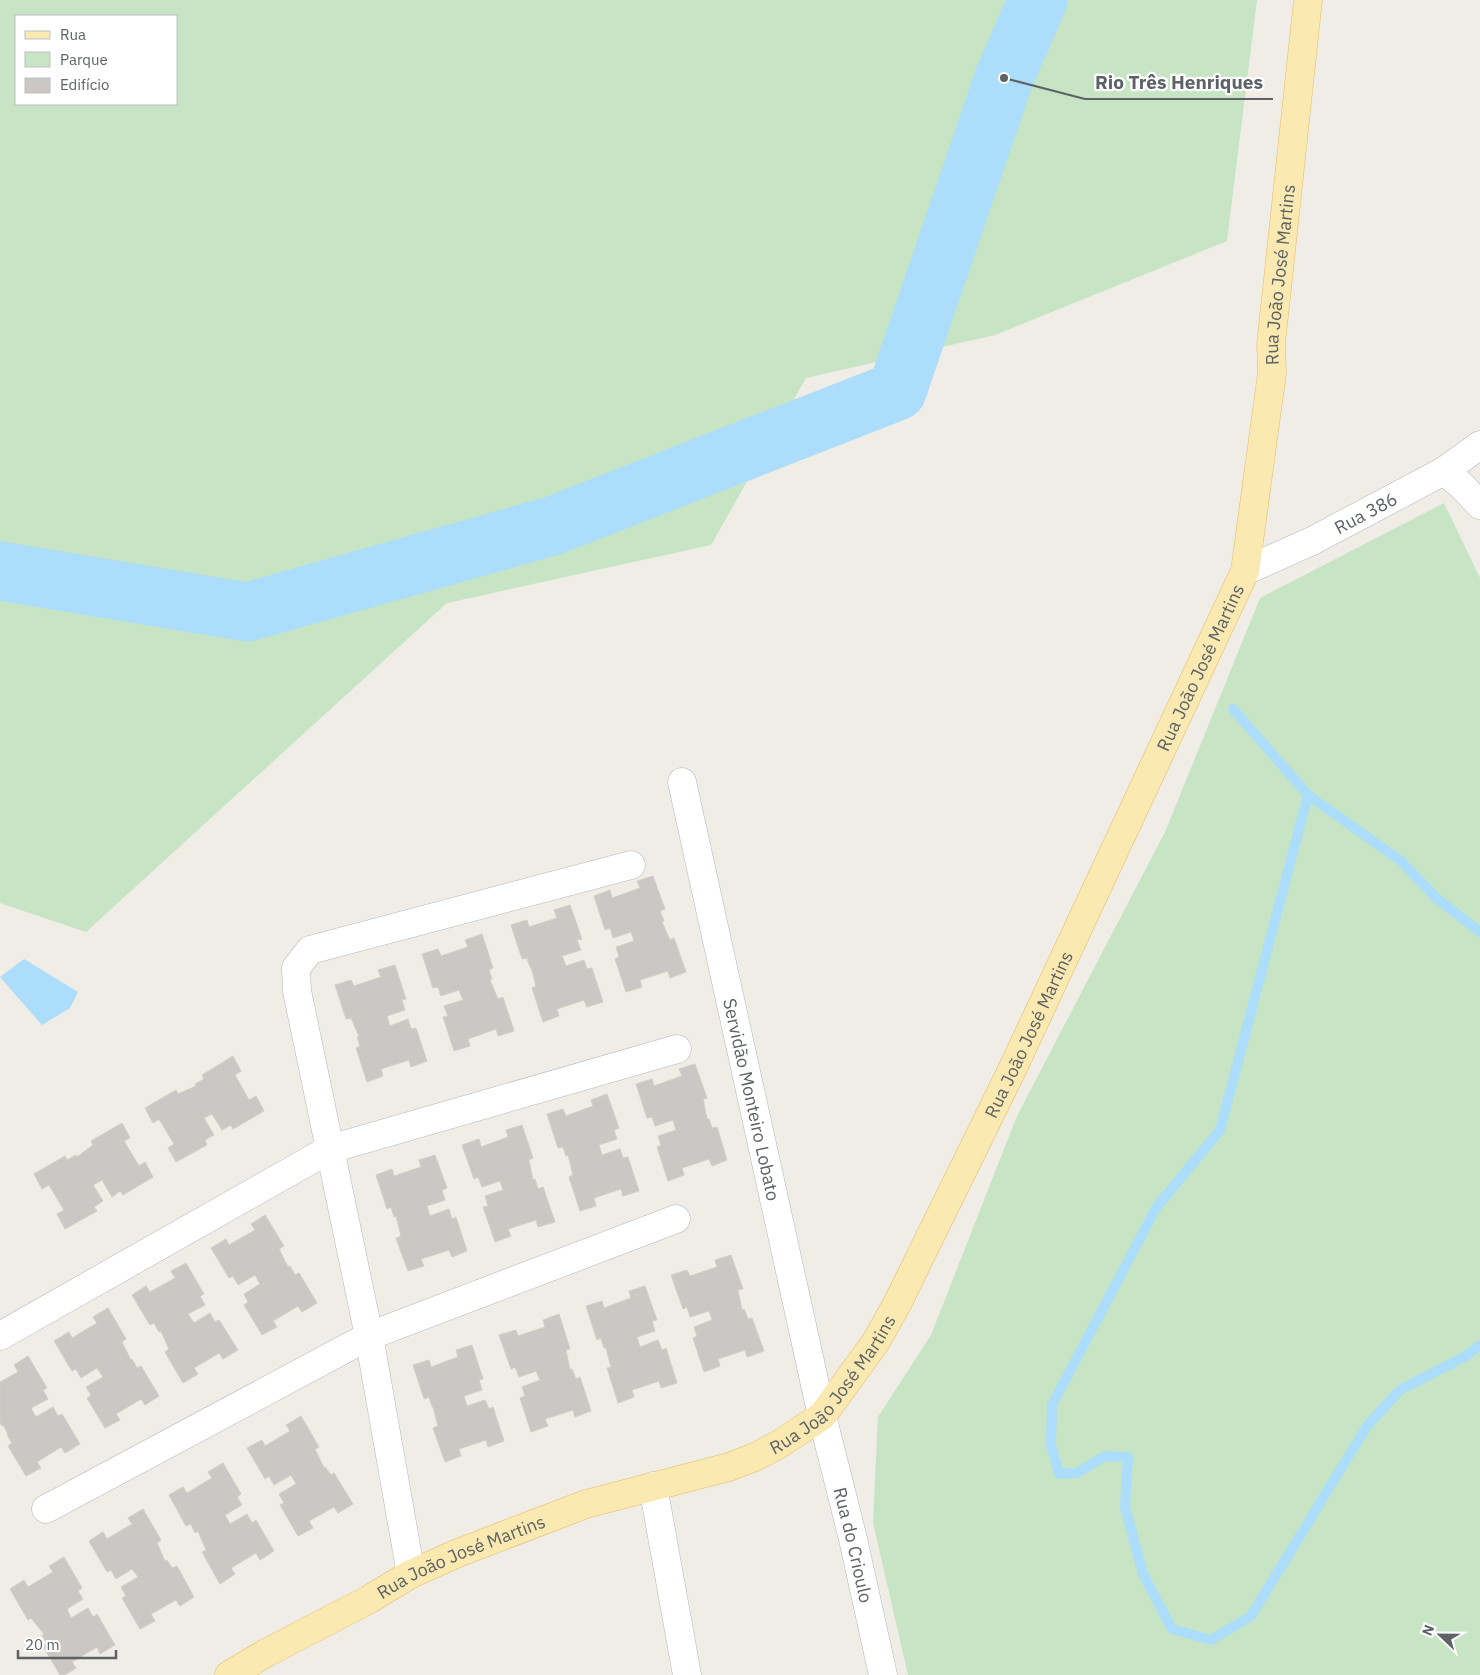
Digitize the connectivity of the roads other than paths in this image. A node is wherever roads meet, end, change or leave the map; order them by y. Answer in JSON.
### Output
{"nodes":[{"id":1,"x":1308,"y":0,"type":"edge"},
{"id":2,"x":1480,"y":445,"type":"edge"},
{"id":3,"x":1444,"y":471,"type":"junction"},
{"id":4,"x":1480,"y":505,"type":"edge"},
{"id":5,"x":1245,"y":570,"type":"junction"},
{"id":6,"x":682,"y":782,"type":"dead end"},
{"id":7,"x":631,"y":864,"type":"dead end"},
{"id":8,"x":678,"y":1049,"type":"dead end"},
{"id":9,"x":330,"y":1149,"type":"junction"},
{"id":10,"x":676,"y":1219,"type":"dead end"},
{"id":11,"x":0,"y":1336,"type":"edge"},
{"id":12,"x":369,"y":1336,"type":"junction"},
{"id":13,"x":822,"y":1416,"type":"junction"},
{"id":14,"x":653,"y":1486,"type":"junction"},
{"id":15,"x":46,"y":1509,"type":"dead end"},
{"id":16,"x":412,"y":1574,"type":"junction"},
{"id":17,"x":229,"y":1675,"type":"edge"},
{"id":18,"x":687,"y":1675,"type":"edge"},
{"id":19,"x":883,"y":1675,"type":"edge"}],
"edges":[{"from":1,"to":5,"type":"main road","name":"Rua João José Martins"},
{"from":2,"to":3,"type":"street","name":"Rua 386"},
{"from":3,"to":4,"type":"street"},
{"from":3,"to":5,"type":"street","name":"Rua 386"},
{"from":5,"to":13,"type":"main road","name":"Rua João José Martins"},
{"from":6,"to":13,"type":"street","name":"Servidão Monteiro Lobato"},
{"from":7,"to":9,"type":"street"},
{"from":8,"to":9,"type":"street"},
{"from":9,"to":11,"type":"street"},
{"from":9,"to":12,"type":"street"},
{"from":10,"to":12,"type":"street"},
{"from":12,"to":15,"type":"street"},
{"from":12,"to":16,"type":"street"},
{"from":13,"to":14,"type":"main road","name":"Rua João José Martins"},
{"from":13,"to":19,"type":"street","name":"Rua do Crioulo"},
{"from":14,"to":16,"type":"main road","name":"Rua João José Martins"},
{"from":14,"to":18,"type":"street"},
{"from":16,"to":17,"type":"main road","name":"Rua João José Martins"}]}
